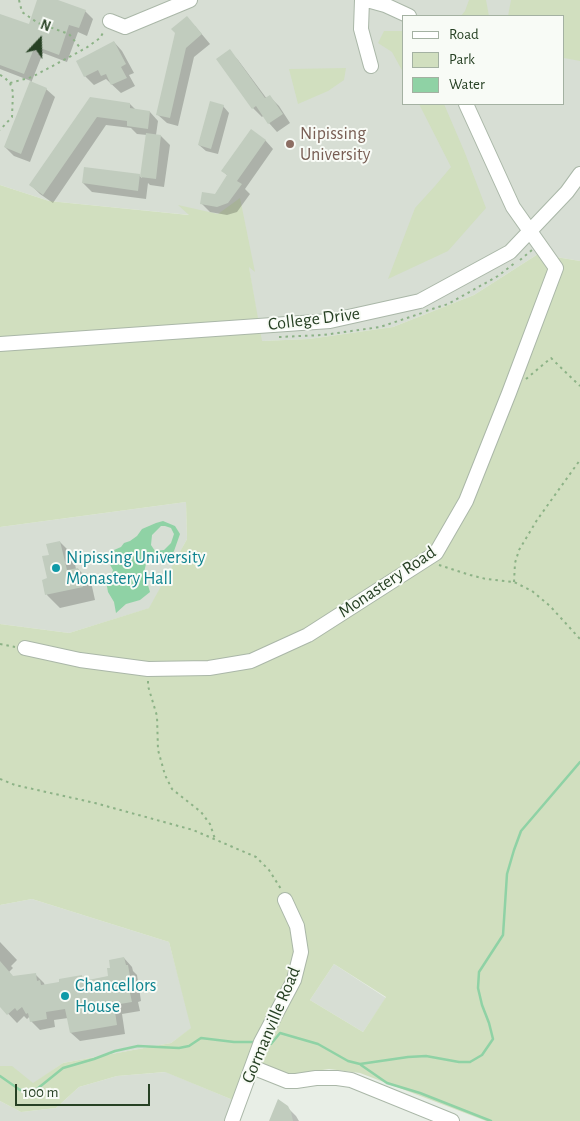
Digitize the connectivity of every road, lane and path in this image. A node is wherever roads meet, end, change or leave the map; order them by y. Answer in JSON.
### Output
{"nodes":[{"id":1,"x":19,"y":0,"type":"edge"},
{"id":2,"x":362,"y":0,"type":"edge"},
{"id":3,"x":367,"y":0,"type":"edge"},
{"id":4,"x":180,"y":2,"type":"edge"},
{"id":5,"x":407,"y":15,"type":"edge"},
{"id":6,"x":110,"y":21,"type":"joint"},
{"id":7,"x":82,"y":50,"type":"junction"},
{"id":8,"x":372,"y":66,"type":"dead end"},
{"id":9,"x":0,"y":75,"type":"edge"},
{"id":10,"x":10,"y":83,"type":"junction"},
{"id":11,"x":466,"y":105,"type":"edge"},
{"id":12,"x":0,"y":130,"type":"edge"},
{"id":13,"x":580,"y":174,"type":"edge"},
{"id":14,"x":530,"y":230,"type":"junction"},
{"id":15,"x":0,"y":344,"type":"edge"},
{"id":16,"x":523,"y":382,"type":"dead end"},
{"id":17,"x":580,"y":386,"type":"edge"},
{"id":18,"x":580,"y":460,"type":"edge"},
{"id":19,"x":426,"y":560,"type":"junction"},
{"id":20,"x":514,"y":582,"type":"junction"},
{"id":21,"x":580,"y":639,"type":"edge"},
{"id":22,"x":0,"y":644,"type":"edge"},
{"id":23,"x":25,"y":648,"type":"joint"},
{"id":24,"x":148,"y":669,"type":"junction"},
{"id":25,"x":0,"y":778,"type":"edge"},
{"id":26,"x":215,"y":839,"type":"junction"},
{"id":27,"x":286,"y":900,"type":"joint"},
{"id":28,"x":252,"y":1067,"type":"junction"},
{"id":29,"x":232,"y":1121,"type":"edge"},
{"id":30,"x":452,"y":1121,"type":"edge"}],
"edges":[{"from":1,"to":7,"type":"path"},
{"from":2,"to":8,"type":"street"},
{"from":3,"to":5,"type":"street"},
{"from":4,"to":6,"type":"street"},
{"from":6,"to":7,"type":"path"},
{"from":7,"to":10,"type":"path"},
{"from":9,"to":10,"type":"path"},
{"from":10,"to":12,"type":"path"},
{"from":11,"to":14,"type":"street"},
{"from":13,"to":14,"type":"street","name":"College Drive"},
{"from":14,"to":15,"type":"street","name":"College Drive"},
{"from":14,"to":19,"type":"street","name":"Monastery Road"},
{"from":16,"to":17,"type":"path"},
{"from":18,"to":20,"type":"path"},
{"from":19,"to":20,"type":"path"},
{"from":19,"to":24,"type":"street","name":"Monastery Road"},
{"from":20,"to":21,"type":"path"},
{"from":22,"to":23,"type":"path"},
{"from":23,"to":24,"type":"street","name":"Monastery Road"},
{"from":24,"to":26,"type":"path"},
{"from":25,"to":26,"type":"path"},
{"from":26,"to":27,"type":"path"},
{"from":27,"to":28,"type":"street","name":"Gormanville Road"},
{"from":28,"to":29,"type":"street","name":"Gormanville Road"},
{"from":28,"to":30,"type":"street"}]}
